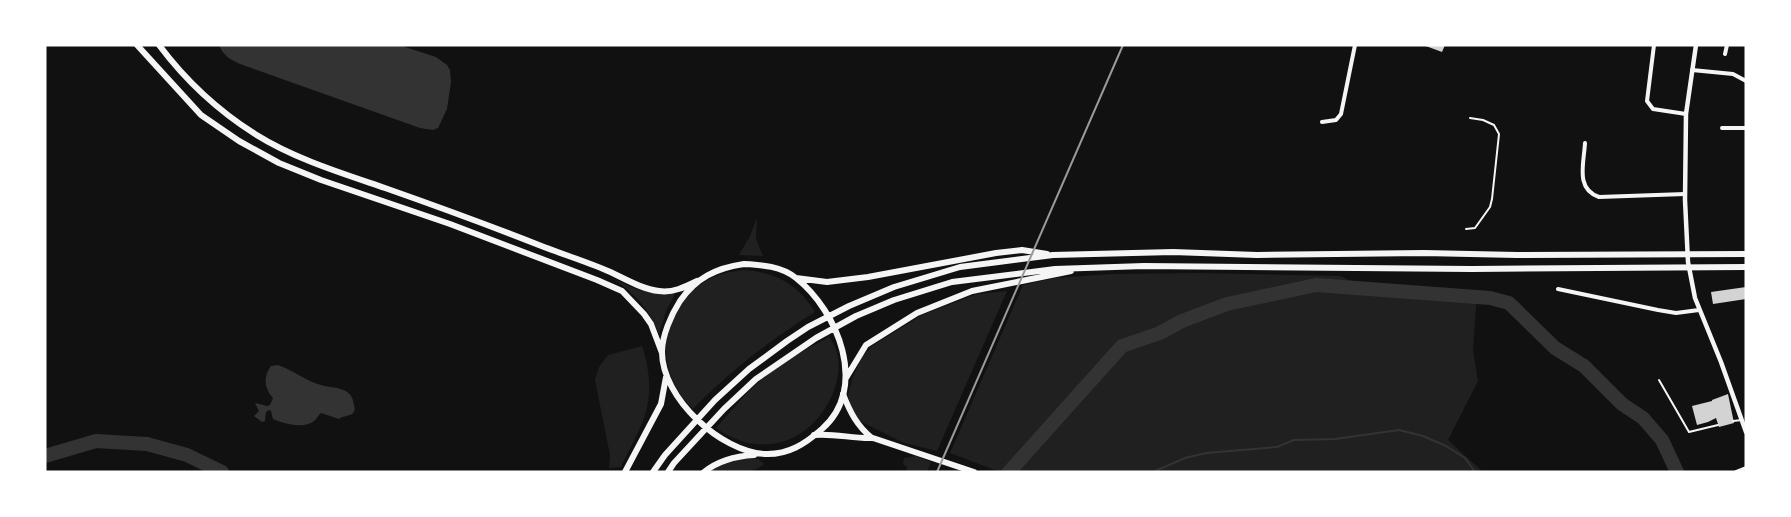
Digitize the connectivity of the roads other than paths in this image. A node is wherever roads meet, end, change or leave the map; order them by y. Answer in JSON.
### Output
{"nodes":[{"id":1,"x":136,"y":45,"type":"edge"},
{"id":2,"x":159,"y":45,"type":"edge"},
{"id":3,"x":1355,"y":45,"type":"edge"},
{"id":4,"x":1654,"y":45,"type":"edge"},
{"id":5,"x":1696,"y":45,"type":"edge"},
{"id":6,"x":1727,"y":45,"type":"edge"},
{"id":7,"x":1725,"y":54,"type":"dead end"},
{"id":8,"x":1692,"y":70,"type":"junction"},
{"id":9,"x":1745,"y":79,"type":"edge"},
{"id":10,"x":1686,"y":114,"type":"junction"},
{"id":11,"x":1470,"y":118,"type":"dead end"},
{"id":12,"x":1322,"y":122,"type":"dead end"},
{"id":13,"x":1722,"y":128,"type":"dead end"},
{"id":14,"x":1746,"y":128,"type":"edge"},
{"id":15,"x":1585,"y":143,"type":"dead end"},
{"id":16,"x":1685,"y":194,"type":"junction"},
{"id":17,"x":1466,"y":230,"type":"dead end"},
{"id":18,"x":1746,"y":254,"type":"edge"},
{"id":19,"x":1053,"y":255,"type":"junction"},
{"id":20,"x":1746,"y":267,"type":"edge"},
{"id":21,"x":1083,"y":268,"type":"junction"},
{"id":22,"x":795,"y":278,"type":"junction"},
{"id":23,"x":698,"y":281,"type":"junction"},
{"id":24,"x":1558,"y":289,"type":"dead end"},
{"id":25,"x":1699,"y":310,"type":"junction"},
{"id":26,"x":662,"y":353,"type":"junction"},
{"id":27,"x":666,"y":372,"type":"junction"},
{"id":28,"x":845,"y":380,"type":"junction"},
{"id":29,"x":1659,"y":380,"type":"dead end"},
{"id":30,"x":843,"y":394,"type":"junction"},
{"id":31,"x":1744,"y":419,"type":"edge"},
{"id":32,"x":1733,"y":421,"type":"dead end"},
{"id":33,"x":1718,"y":425,"type":"dead end"},
{"id":34,"x":1746,"y":432,"type":"edge"},
{"id":35,"x":814,"y":436,"type":"junction"},
{"id":36,"x":873,"y":438,"type":"junction"},
{"id":37,"x":764,"y":454,"type":"junction"},
{"id":38,"x":1746,"y":468,"type":"edge"},
{"id":39,"x":625,"y":472,"type":"edge"},
{"id":40,"x":653,"y":472,"type":"edge"},
{"id":41,"x":668,"y":472,"type":"edge"},
{"id":42,"x":704,"y":472,"type":"edge"},
{"id":43,"x":974,"y":472,"type":"edge"},
{"id":44,"x":1736,"y":472,"type":"edge"}],
"edges":[{"from":1,"to":26,"type":"main road"},
{"from":2,"to":23,"type":"main road"},
{"from":3,"to":12,"type":"street"},
{"from":4,"to":10,"type":"street"},
{"from":5,"to":8,"type":"street"},
{"from":6,"to":7,"type":"street"},
{"from":8,"to":9,"type":"street"},
{"from":8,"to":10,"type":"street"},
{"from":10,"to":16,"type":"street"},
{"from":11,"to":17,"type":"lane"},
{"from":13,"to":14,"type":"street"},
{"from":15,"to":16,"type":"street"},
{"from":16,"to":25,"type":"street"},
{"from":18,"to":19,"type":"main road"},
{"from":19,"to":22,"type":"main road"},
{"from":19,"to":40,"type":"main road"},
{"from":20,"to":21,"type":"main road"},
{"from":21,"to":28,"type":"main road"},
{"from":21,"to":41,"type":"main road"},
{"from":22,"to":23,"type":"main road"},
{"from":22,"to":28,"type":"main road"},
{"from":23,"to":26,"type":"main road"},
{"from":24,"to":25,"type":"street"},
{"from":25,"to":31,"type":"street"},
{"from":26,"to":27,"type":"main road"},
{"from":27,"to":37,"type":"main road"},
{"from":27,"to":39,"type":"main road"},
{"from":28,"to":30,"type":"main road"},
{"from":29,"to":33,"type":"lane"},
{"from":30,"to":35,"type":"main road"},
{"from":30,"to":36,"type":"main road"},
{"from":31,"to":32,"type":"lane"},
{"from":31,"to":34,"type":"street"},
{"from":35,"to":36,"type":"main road"},
{"from":35,"to":37,"type":"main road"},
{"from":36,"to":43,"type":"main road"},
{"from":37,"to":42,"type":"main road"},
{"from":38,"to":44,"type":"street"}]}
